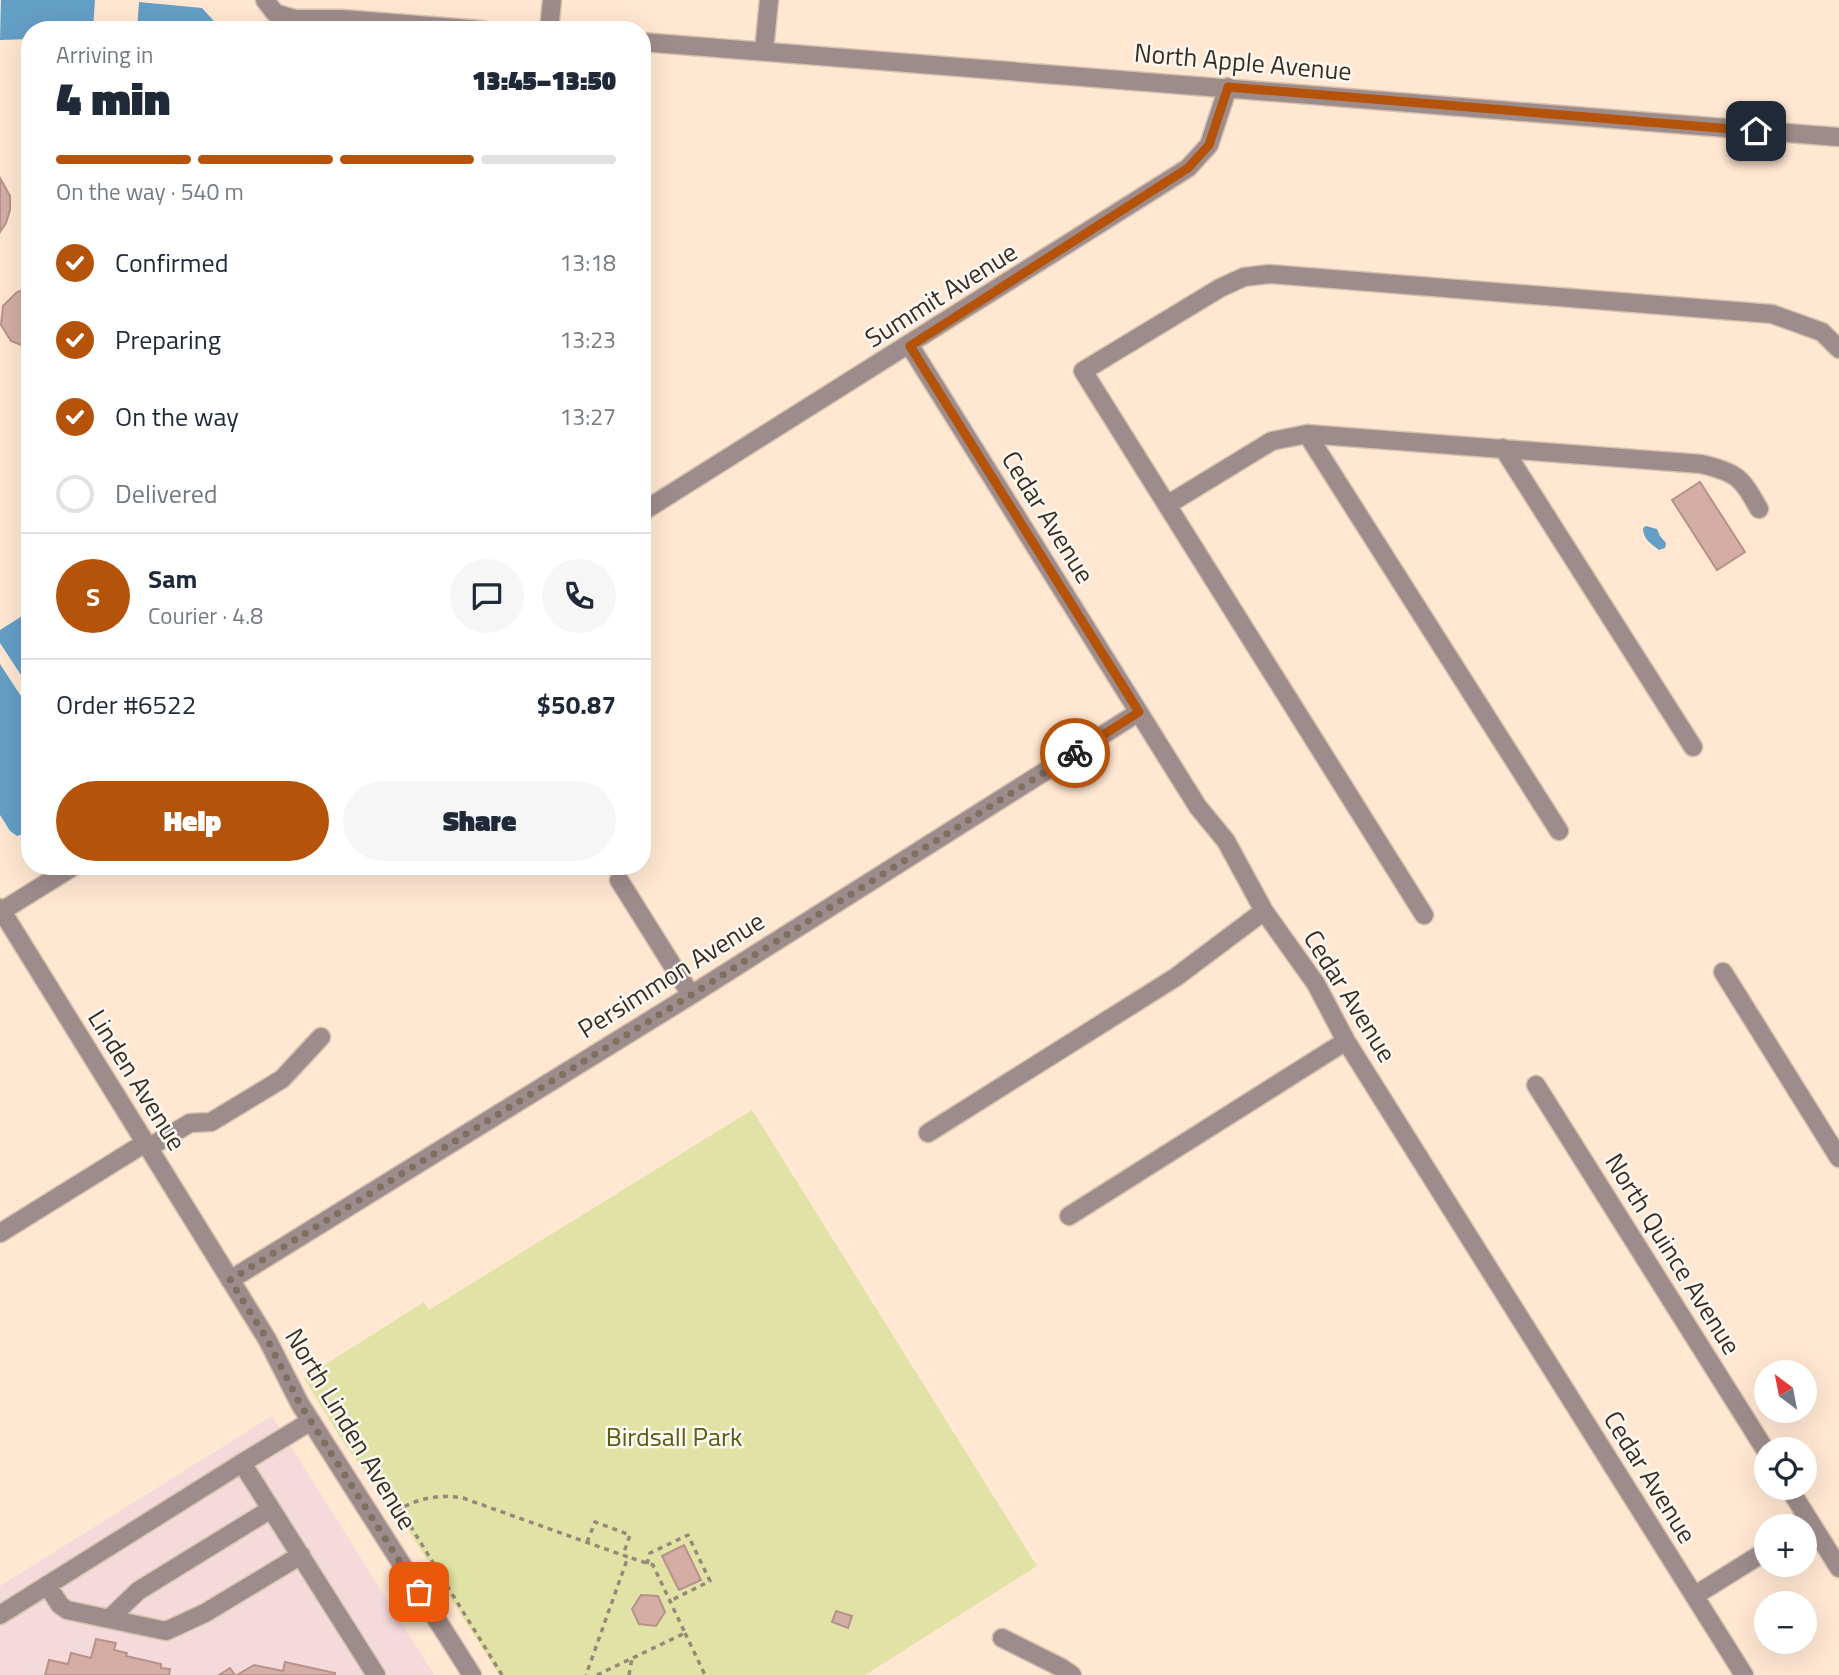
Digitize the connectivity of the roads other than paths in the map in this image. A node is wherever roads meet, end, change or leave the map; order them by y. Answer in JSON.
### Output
{"nodes":[{"id":1,"x":265,"y":0,"type":"edge"},
{"id":2,"x":343,"y":0,"type":"edge"},
{"id":3,"x":552,"y":0,"type":"edge"},
{"id":4,"x":769,"y":0,"type":"edge"},
{"id":5,"x":342,"y":19,"type":"junction"},
{"id":6,"x":367,"y":21,"type":"edge"},
{"id":7,"x":550,"y":21,"type":"edge"},
{"id":8,"x":651,"y":43,"type":"edge"},
{"id":9,"x":764,"y":51,"type":"junction"},
{"id":10,"x":1228,"y":87,"type":"junction"},
{"id":11,"x":1839,"y":137,"type":"edge"},
{"id":12,"x":910,"y":346,"type":"junction"},
{"id":13,"x":1839,"y":349,"type":"edge"},
{"id":14,"x":1307,"y":434,"type":"junction"},
{"id":15,"x":1503,"y":448,"type":"junction"},
{"id":16,"x":1167,"y":505,"type":"junction"},
{"id":17,"x":651,"y":506,"type":"edge"},
{"id":18,"x":1759,"y":509,"type":"dead end"},
{"id":19,"x":1139,"y":712,"type":"junction"},
{"id":20,"x":1693,"y":747,"type":"dead end"},
{"id":21,"x":1559,"y":831,"type":"dead end"},
{"id":22,"x":59,"y":875,"type":"edge"},
{"id":23,"x":619,"y":880,"type":"dead end"},
{"id":24,"x":1,"y":911,"type":"edge"},
{"id":25,"x":1264,"y":911,"type":"junction"},
{"id":26,"x":1424,"y":915,"type":"dead end"},
{"id":27,"x":1723,"y":972,"type":"dead end"},
{"id":28,"x":691,"y":995,"type":"junction"},
{"id":29,"x":321,"y":1037,"type":"dead end"},
{"id":30,"x":1346,"y":1041,"type":"junction"},
{"id":31,"x":1536,"y":1085,"type":"dead end"},
{"id":32,"x":929,"y":1133,"type":"dead end"},
{"id":33,"x":146,"y":1145,"type":"junction"},
{"id":34,"x":1838,"y":1154,"type":"edge"},
{"id":35,"x":1069,"y":1216,"type":"dead end"},
{"id":36,"x":0,"y":1233,"type":"edge"},
{"id":37,"x":230,"y":1280,"type":"junction"},
{"id":38,"x":311,"y":1421,"type":"junction"},
{"id":39,"x":1757,"y":1437,"type":"edge"},
{"id":40,"x":242,"y":1463,"type":"junction"},
{"id":41,"x":271,"y":1509,"type":"junction"},
{"id":42,"x":1817,"y":1538,"type":"edge"},
{"id":43,"x":301,"y":1555,"type":"junction"},
{"id":44,"x":1754,"y":1558,"type":"edge"},
{"id":45,"x":1839,"y":1568,"type":"edge"},
{"id":46,"x":47,"y":1585,"type":"junction"},
{"id":47,"x":1693,"y":1596,"type":"junction"},
{"id":48,"x":0,"y":1615,"type":"edge"},
{"id":49,"x":109,"y":1619,"type":"junction"},
{"id":50,"x":1002,"y":1638,"type":"dead end"},
{"id":51,"x":376,"y":1675,"type":"edge"},
{"id":52,"x":472,"y":1675,"type":"edge"},
{"id":53,"x":1072,"y":1675,"type":"edge"},
{"id":54,"x":1744,"y":1675,"type":"edge"}],
"edges":[{"from":1,"to":5,"type":"street"},
{"from":2,"to":5,"type":"street"},
{"from":3,"to":7,"type":"street"},
{"from":4,"to":9,"type":"street"},
{"from":5,"to":6,"type":"street"},
{"from":8,"to":9,"type":"street","name":"North Apple Avenue"},
{"from":9,"to":10,"type":"street","name":"North Apple Avenue"},
{"from":10,"to":11,"type":"street","name":"North Apple Avenue"},
{"from":10,"to":12,"type":"street","name":"Summit Avenue"},
{"from":12,"to":17,"type":"street","name":"Summit Avenue"},
{"from":12,"to":19,"type":"street","name":"Cedar Avenue"},
{"from":13,"to":16,"type":"street"},
{"from":14,"to":15,"type":"street"},
{"from":14,"to":16,"type":"street"},
{"from":14,"to":21,"type":"street"},
{"from":15,"to":18,"type":"street"},
{"from":15,"to":20,"type":"street"},
{"from":16,"to":26,"type":"street"},
{"from":19,"to":25,"type":"street","name":"Cedar Avenue"},
{"from":19,"to":28,"type":"street","name":"Persimmon Avenue"},
{"from":22,"to":24,"type":"street"},
{"from":23,"to":28,"type":"street"},
{"from":24,"to":33,"type":"street","name":"Linden Avenue"},
{"from":25,"to":30,"type":"street","name":"Cedar Avenue"},
{"from":25,"to":32,"type":"street"},
{"from":27,"to":34,"type":"street"},
{"from":28,"to":37,"type":"street","name":"Persimmon Avenue"},
{"from":29,"to":33,"type":"street"},
{"from":30,"to":35,"type":"street"},
{"from":30,"to":47,"type":"street","name":"Cedar Avenue"},
{"from":31,"to":39,"type":"street","name":"North Quince Avenue"},
{"from":33,"to":36,"type":"street"},
{"from":33,"to":37,"type":"street","name":"Linden Avenue"},
{"from":37,"to":38,"type":"street","name":"North Linden Avenue"},
{"from":38,"to":40,"type":"street"},
{"from":38,"to":52,"type":"street","name":"North Linden Avenue"},
{"from":40,"to":41,"type":"street"},
{"from":40,"to":46,"type":"street"},
{"from":41,"to":43,"type":"street"},
{"from":41,"to":49,"type":"street"},
{"from":42,"to":45,"type":"street"},
{"from":43,"to":49,"type":"street"},
{"from":43,"to":51,"type":"street"},
{"from":44,"to":47,"type":"street"},
{"from":46,"to":48,"type":"street"},
{"from":46,"to":49,"type":"street"},
{"from":47,"to":54,"type":"street","name":"Cedar Avenue"},
{"from":50,"to":53,"type":"street"}]}
